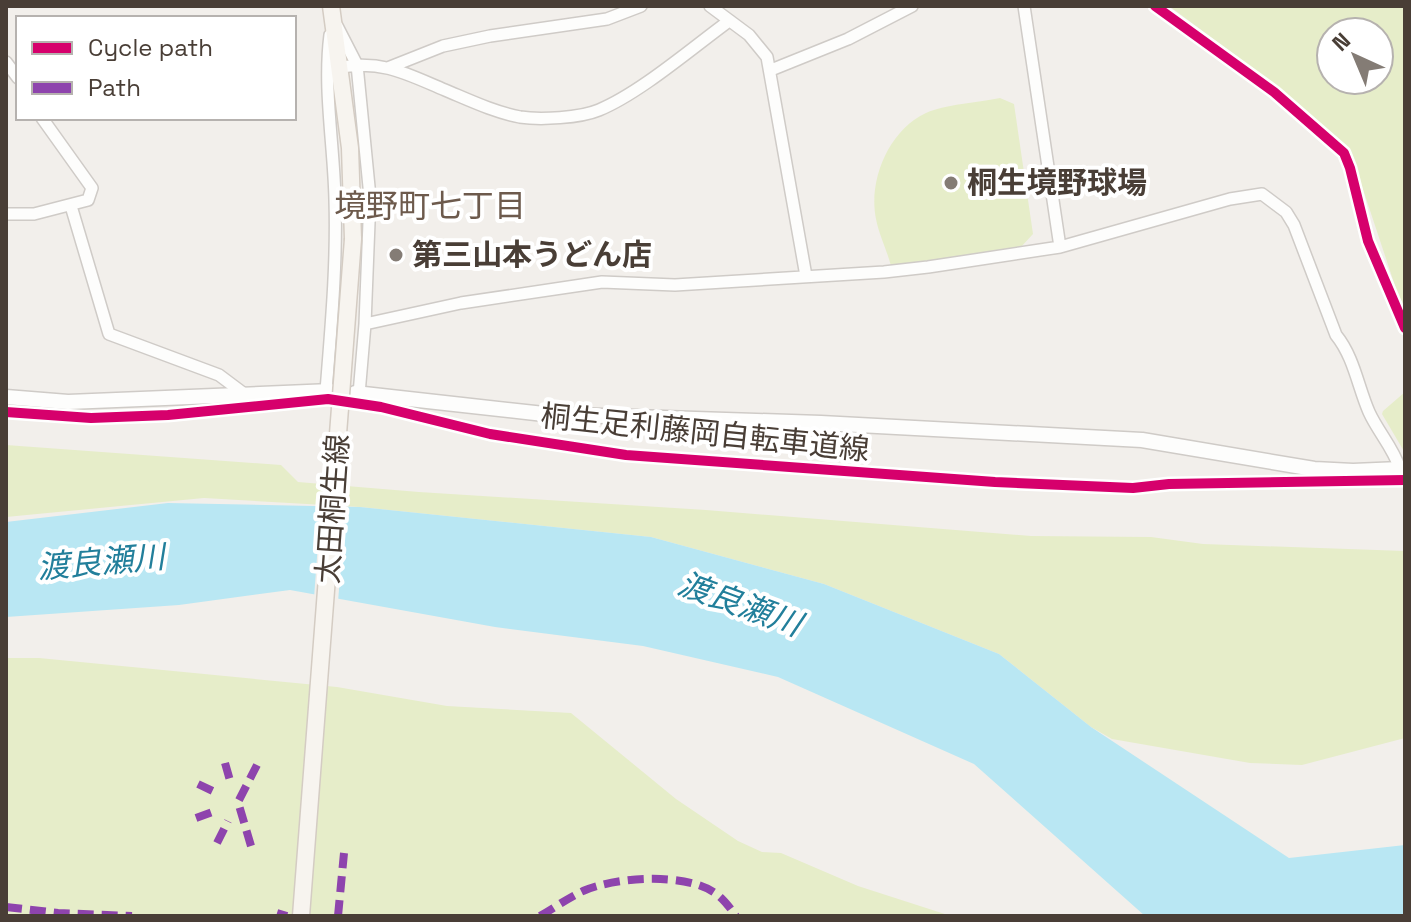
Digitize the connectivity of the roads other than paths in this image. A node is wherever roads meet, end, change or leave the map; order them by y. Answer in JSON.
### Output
{"nodes":[{"id":1,"x":641,"y":6,"type":"edge"},
{"id":2,"x":710,"y":6,"type":"edge"},
{"id":3,"x":912,"y":6,"type":"edge"},
{"id":4,"x":1024,"y":6,"type":"edge"},
{"id":5,"x":332,"y":12,"type":"edge"},
{"id":6,"x":729,"y":21,"type":"junction"},
{"id":7,"x":341,"y":67,"type":"junction"},
{"id":8,"x":390,"y":67,"type":"junction"},
{"id":9,"x":771,"y":70,"type":"junction"},
{"id":10,"x":43,"y":120,"type":"edge"},
{"id":11,"x":71,"y":206,"type":"junction"},
{"id":12,"x":6,"y":214,"type":"edge"},
{"id":13,"x":1060,"y":247,"type":"junction"},
{"id":14,"x":806,"y":276,"type":"junction"},
{"id":15,"x":365,"y":324,"type":"junction"},
{"id":16,"x":328,"y":391,"type":"joint"},
{"id":17,"x":243,"y":393,"type":"junction"},
{"id":18,"x":357,"y":394,"type":"joint"},
{"id":19,"x":6,"y":397,"type":"edge"},
{"id":20,"x":1400,"y":469,"type":"joint"},
{"id":21,"x":301,"y":916,"type":"edge"}],
"edges":[{"from":1,"to":8,"type":"street"},
{"from":2,"to":6,"type":"street"},
{"from":3,"to":9,"type":"street"},
{"from":4,"to":13,"type":"street"},
{"from":5,"to":7,"type":"main road","name":"太田桐生線"},
{"from":6,"to":8,"type":"street"},
{"from":6,"to":9,"type":"street"},
{"from":7,"to":8,"type":"street"},
{"from":7,"to":15,"type":"street"},
{"from":7,"to":16,"type":"street"},
{"from":7,"to":21,"type":"main road","name":"太田桐生線","bridge":true},
{"from":9,"to":14,"type":"street"},
{"from":10,"to":11,"type":"street"},
{"from":11,"to":12,"type":"street"},
{"from":11,"to":17,"type":"street"},
{"from":13,"to":14,"type":"street"},
{"from":13,"to":20,"type":"street"},
{"from":14,"to":15,"type":"street"},
{"from":15,"to":18,"type":"street"},
{"from":16,"to":17,"type":"street"},
{"from":17,"to":19,"type":"street"},
{"from":18,"to":20,"type":"street"}]}
